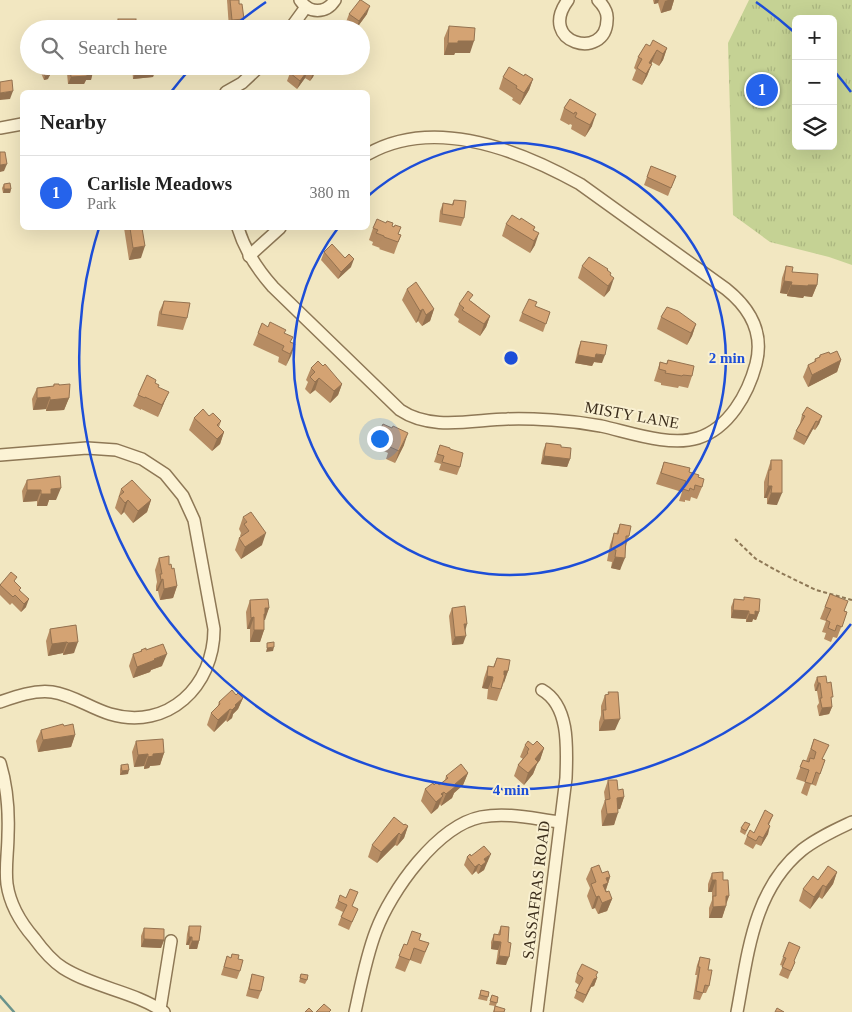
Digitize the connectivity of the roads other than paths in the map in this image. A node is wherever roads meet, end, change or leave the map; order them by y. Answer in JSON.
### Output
{"nodes":[{"id":1,"x":335,"y":0,"type":"edge"},
{"id":2,"x":568,"y":0,"type":"edge"},
{"id":3,"x":598,"y":0,"type":"edge"},
{"id":4,"x":303,"y":4,"type":"edge"},
{"id":5,"x":295,"y":20,"type":"edge"},
{"id":6,"x":250,"y":75,"type":"edge"},
{"id":7,"x":230,"y":90,"type":"edge"},
{"id":8,"x":20,"y":124,"type":"edge"},
{"id":9,"x":0,"y":128,"type":"edge"},
{"id":10,"x":370,"y":153,"type":"edge"},
{"id":11,"x":239,"y":230,"type":"edge"},
{"id":12,"x":278,"y":230,"type":"edge"},
{"id":13,"x":249,"y":256,"type":"junction"},
{"id":14,"x":0,"y":455,"type":"edge"},
{"id":15,"x":542,"y":690,"type":"dead end"},
{"id":16,"x":0,"y":702,"type":"edge"},
{"id":17,"x":0,"y":763,"type":"edge"},
{"id":18,"x":560,"y":822,"type":"junction"},
{"id":19,"x":852,"y":822,"type":"edge"},
{"id":20,"x":171,"y":941,"type":"dead end"},
{"id":21,"x":162,"y":1011,"type":"edge"},
{"id":22,"x":355,"y":1012,"type":"edge"},
{"id":23,"x":537,"y":1012,"type":"edge"},
{"id":24,"x":737,"y":1012,"type":"edge"}],
"edges":[{"from":1,"to":4,"type":"street"},
{"from":2,"to":3,"type":"street"},
{"from":4,"to":5,"type":"street"},
{"from":6,"to":7,"type":"street"},
{"from":8,"to":9,"type":"street"},
{"from":10,"to":13,"type":"street","name":"MISTY LANE"},
{"from":11,"to":13,"type":"street","name":"MISTY LANE"},
{"from":12,"to":13,"type":"street"},
{"from":14,"to":16,"type":"street"},
{"from":15,"to":18,"type":"street","name":"SASSAFRAS ROAD"},
{"from":17,"to":21,"type":"street"},
{"from":18,"to":22,"type":"street"},
{"from":18,"to":23,"type":"street","name":"SASSAFRAS ROAD"},
{"from":19,"to":24,"type":"street"},
{"from":20,"to":21,"type":"street"}]}
